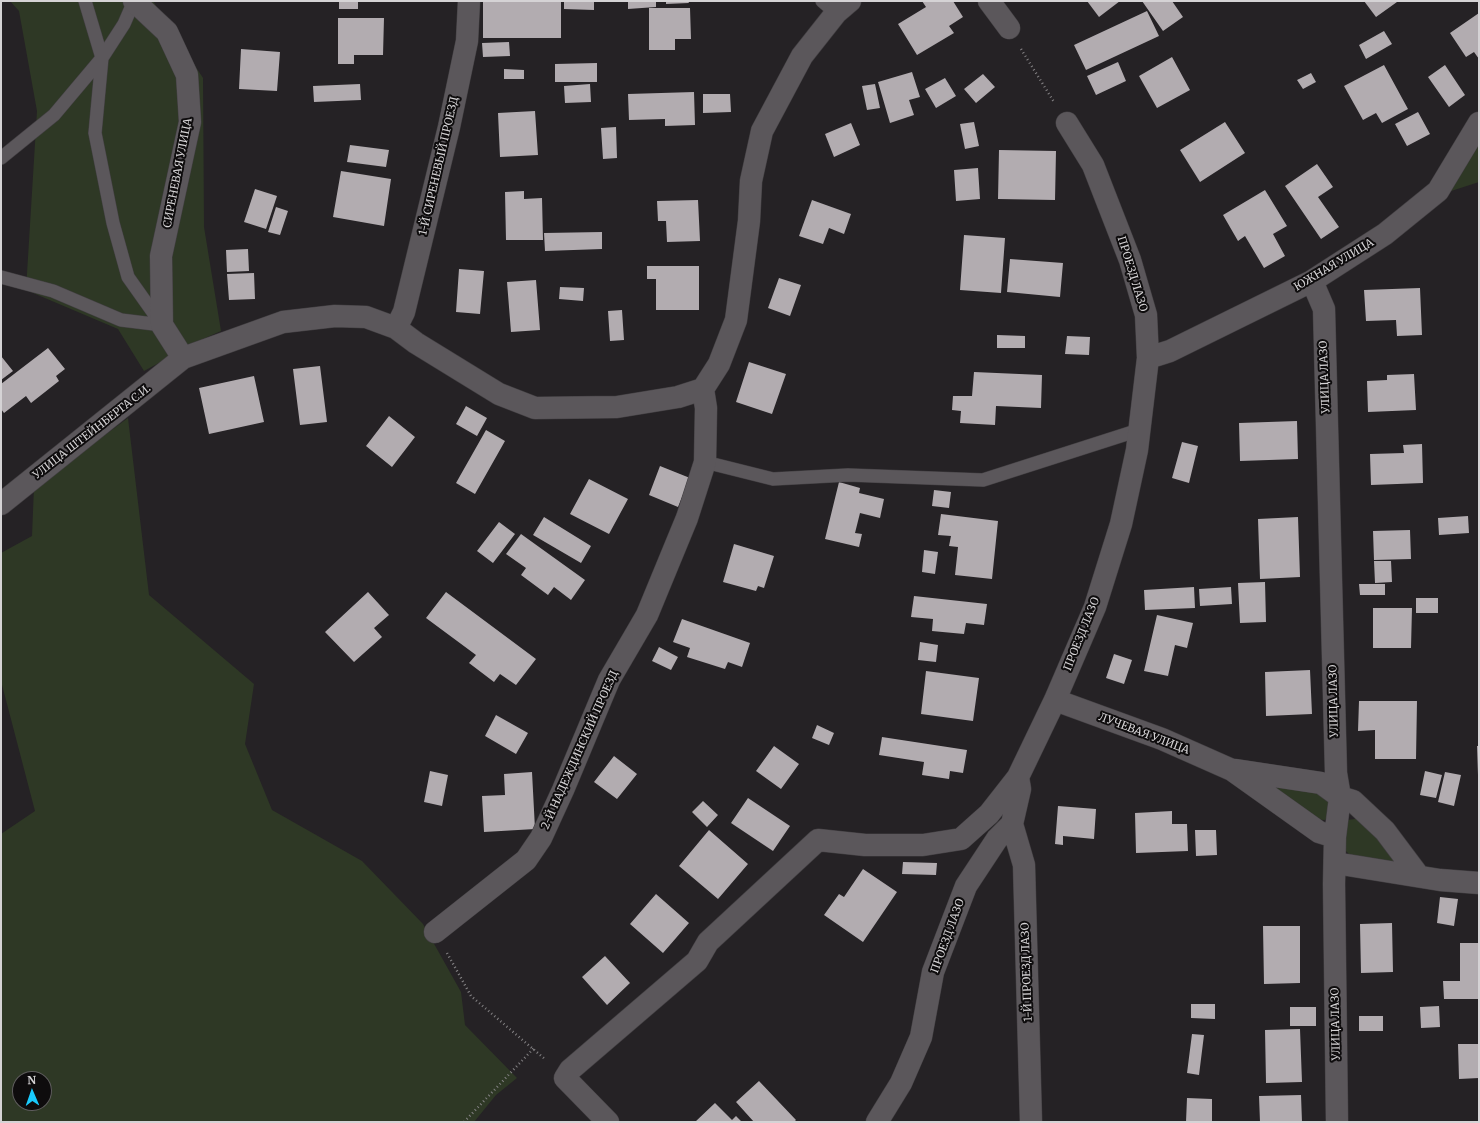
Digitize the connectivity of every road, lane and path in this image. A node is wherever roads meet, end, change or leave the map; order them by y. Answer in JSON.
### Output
{"nodes":[{"id":1,"x":84,"y":1,"type":"edge"},
{"id":2,"x":134,"y":1,"type":"edge"},
{"id":3,"x":469,"y":1,"type":"edge"},
{"id":4,"x":989,"y":1,"type":"edge"},
{"id":5,"x":836,"y":5,"type":"edge"},
{"id":6,"x":1009,"y":28,"type":"joint"},
{"id":7,"x":102,"y":58,"type":"junction"},
{"id":8,"x":1067,"y":123,"type":"joint"},
{"id":9,"x":1479,"y":124,"type":"edge"},
{"id":10,"x":1,"y":158,"type":"edge"},
{"id":11,"x":1,"y":277,"type":"edge"},
{"id":12,"x":1312,"y":281,"type":"junction"},
{"id":13,"x":162,"y":325,"type":"junction"},
{"id":14,"x":396,"y":328,"type":"junction"},
{"id":15,"x":183,"y":358,"type":"junction"},
{"id":16,"x":1148,"y":358,"type":"junction"},
{"id":17,"x":703,"y":389,"type":"junction"},
{"id":18,"x":1139,"y":430,"type":"junction"},
{"id":19,"x":706,"y":462,"type":"junction"},
{"id":20,"x":1,"y":504,"type":"edge"},
{"id":21,"x":1056,"y":700,"type":"junction"},
{"id":22,"x":1232,"y":770,"type":"junction"},
{"id":23,"x":1018,"y":777,"type":"junction"},
{"id":24,"x":1340,"y":797,"type":"junction"},
{"id":25,"x":1012,"y":824,"type":"junction"},
{"id":26,"x":1335,"y":838,"type":"junction"},
{"id":27,"x":1335,"y":863,"type":"junction"},
{"id":28,"x":1418,"y":876,"type":"junction"},
{"id":29,"x":1479,"y":883,"type":"edge"},
{"id":30,"x":435,"y":932,"type":"joint"},
{"id":31,"x":534,"y":1048,"type":"junction"},
{"id":32,"x":565,"y":1078,"type":"junction"},
{"id":33,"x":464,"y":1122,"type":"edge"},
{"id":34,"x":608,"y":1122,"type":"edge"},
{"id":35,"x":877,"y":1122,"type":"edge"},
{"id":36,"x":1031,"y":1122,"type":"edge"},
{"id":37,"x":1337,"y":1122,"type":"edge"}],
"edges":[{"from":1,"to":7,"type":"lane"},
{"from":2,"to":7,"type":"lane"},
{"from":2,"to":13,"type":"street","name":"СИРЕНЕВАЯ УЛИЦА"},
{"from":3,"to":14,"type":"street","name":"1-Й СИРЕНЕВЫЙ ПРОЕЗД"},
{"from":4,"to":6,"type":"street"},
{"from":5,"to":17,"type":"street"},
{"from":6,"to":8,"type":"path"},
{"from":7,"to":10,"type":"lane"},
{"from":7,"to":13,"type":"lane"},
{"from":8,"to":16,"type":"street","name":"ПРОЕЗД ЛАЗО"},
{"from":9,"to":12,"type":"street","name":"ЮЖНАЯ УЛИЦА"},
{"from":11,"to":13,"type":"lane"},
{"from":12,"to":16,"type":"street","name":"ЮЖНАЯ УЛИЦА"},
{"from":12,"to":24,"type":"street","name":"УЛИЦА ЛАЗО"},
{"from":13,"to":15,"type":"street"},
{"from":14,"to":15,"type":"street","name":"УЛИЦА ШТЕЙНБЕРГА С.И."},
{"from":14,"to":17,"type":"street","name":"УЛИЦА ШТЕЙНБЕРГА С.И."},
{"from":15,"to":20,"type":"street","name":"УЛИЦА ШТЕЙНБЕРГА С.И."},
{"from":16,"to":18,"type":"street","name":"ПРОЕЗД ЛАЗО"},
{"from":17,"to":19,"type":"street","name":"2-Й НАДЕЖДИНСКИЙ ПРОЕЗД"},
{"from":18,"to":19,"type":"lane"},
{"from":18,"to":21,"type":"street","name":"ПРОЕЗД ЛАЗО"},
{"from":19,"to":30,"type":"street","name":"2-Й НАДЕЖДИНСКИЙ ПРОЕЗД"},
{"from":21,"to":22,"type":"street","name":"ЛУЧЕВАЯ УЛИЦА"},
{"from":21,"to":23,"type":"street","name":"ПРОЕЗД ЛАЗО"},
{"from":22,"to":24,"type":"street","name":"ЛУЧЕВАЯ УЛИЦА"},
{"from":22,"to":26,"type":"street","name":"ЛУЧЕВАЯ УЛИЦА"},
{"from":23,"to":25,"type":"street","name":"ПРОЕЗД ЛАЗО"},
{"from":23,"to":32,"type":"street"},
{"from":24,"to":26,"type":"street","name":"УЛИЦА ЛАЗО"},
{"from":24,"to":28,"type":"street","name":"ЛУЧЕВАЯ УЛИЦА"},
{"from":25,"to":35,"type":"street","name":"ПРОЕЗД ЛАЗО"},
{"from":25,"to":36,"type":"street","name":"1-Й ПРОЕЗД ЛАЗО"},
{"from":26,"to":27,"type":"street","name":"УЛИЦА ЛАЗО"},
{"from":27,"to":28,"type":"street"},
{"from":27,"to":37,"type":"street","name":"УЛИЦА ЛАЗО"},
{"from":28,"to":29,"type":"street"},
{"from":30,"to":31,"type":"path"},
{"from":31,"to":32,"type":"path"},
{"from":31,"to":33,"type":"path"},
{"from":32,"to":34,"type":"street"}]}
